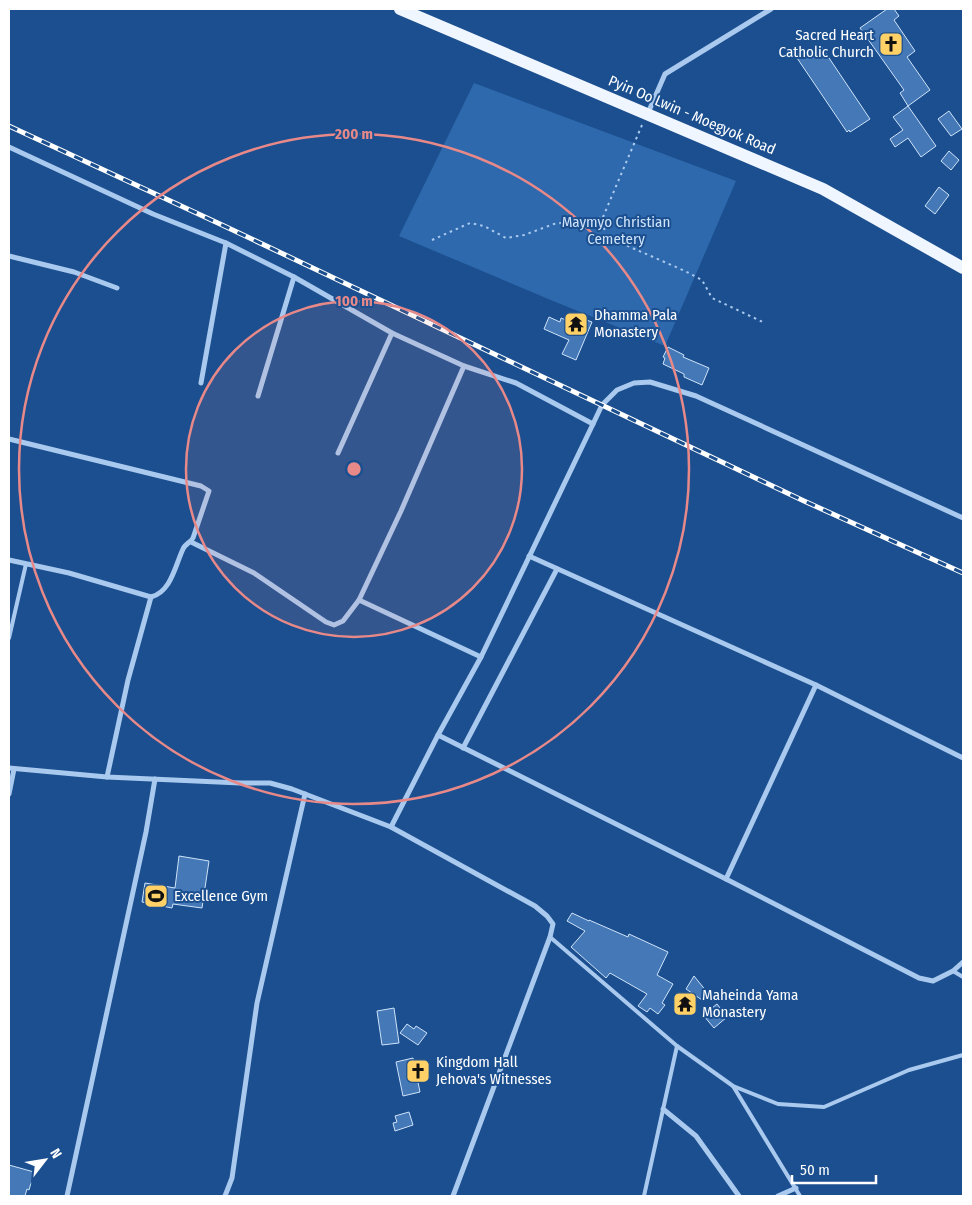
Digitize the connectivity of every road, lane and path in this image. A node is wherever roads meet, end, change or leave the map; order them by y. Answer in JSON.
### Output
{"nodes":[{"id":1,"x":400,"y":9,"type":"edge"},
{"id":2,"x":766,"y":10,"type":"edge"},
{"id":3,"x":647,"y":113,"type":"junction"},
{"id":4,"x":9,"y":147,"type":"edge"},
{"id":5,"x":603,"y":217,"type":"junction"},
{"id":6,"x":432,"y":240,"type":"dead end"},
{"id":7,"x":226,"y":243,"type":"junction"},
{"id":8,"x":9,"y":256,"type":"edge"},
{"id":9,"x":963,"y":268,"type":"edge"},
{"id":10,"x":294,"y":277,"type":"junction"},
{"id":11,"x":117,"y":288,"type":"dead end"},
{"id":12,"x":765,"y":323,"type":"dead end"},
{"id":13,"x":392,"y":333,"type":"junction"},
{"id":14,"x":464,"y":366,"type":"junction"},
{"id":15,"x":201,"y":383,"type":"dead end"},
{"id":16,"x":258,"y":396,"type":"dead end"},
{"id":17,"x":593,"y":424,"type":"junction"},
{"id":18,"x":9,"y":439,"type":"edge"},
{"id":19,"x":338,"y":453,"type":"dead end"},
{"id":20,"x":963,"y":518,"type":"edge"},
{"id":21,"x":191,"y":542,"type":"junction"},
{"id":22,"x":529,"y":556,"type":"junction"},
{"id":23,"x":9,"y":560,"type":"edge"},
{"id":24,"x":26,"y":564,"type":"junction"},
{"id":25,"x":557,"y":569,"type":"junction"},
{"id":26,"x":151,"y":597,"type":"junction"},
{"id":27,"x":359,"y":600,"type":"junction"},
{"id":28,"x":9,"y":638,"type":"edge"},
{"id":29,"x":482,"y":657,"type":"junction"},
{"id":30,"x":816,"y":685,"type":"junction"},
{"id":31,"x":438,"y":735,"type":"junction"},
{"id":32,"x":464,"y":748,"type":"junction"},
{"id":33,"x":963,"y":758,"type":"edge"},
{"id":34,"x":12,"y":768,"type":"edge"},
{"id":35,"x":107,"y":777,"type":"junction"},
{"id":36,"x":155,"y":779,"type":"junction"},
{"id":37,"x":9,"y":794,"type":"edge"},
{"id":38,"x":306,"y":794,"type":"junction"},
{"id":39,"x":392,"y":827,"type":"junction"},
{"id":40,"x":726,"y":879,"type":"junction"},
{"id":41,"x":550,"y":938,"type":"junction"},
{"id":42,"x":963,"y":962,"type":"edge"},
{"id":43,"x":953,"y":971,"type":"junction"},
{"id":44,"x":963,"y":977,"type":"edge"},
{"id":45,"x":677,"y":1046,"type":"junction"},
{"id":46,"x":963,"y":1055,"type":"edge"},
{"id":47,"x":733,"y":1086,"type":"junction"},
{"id":48,"x":663,"y":1109,"type":"junction"},
{"id":49,"x":796,"y":1188,"type":"junction"},
{"id":50,"x":67,"y":1196,"type":"edge"},
{"id":51,"x":225,"y":1196,"type":"edge"},
{"id":52,"x":453,"y":1196,"type":"edge"},
{"id":53,"x":644,"y":1196,"type":"edge"},
{"id":54,"x":739,"y":1196,"type":"edge"},
{"id":55,"x":778,"y":1196,"type":"edge"},
{"id":56,"x":800,"y":1196,"type":"edge"}],
"edges":[{"from":1,"to":3,"type":"main road","name":"Pyin Oo Lwin - Moegyok Road"},
{"from":2,"to":3,"type":"street"},
{"from":3,"to":5,"type":"path"},
{"from":3,"to":9,"type":"main road","name":"Pyin Oo Lwin - Moegyok Road"},
{"from":4,"to":7,"type":"street"},
{"from":5,"to":6,"type":"path"},
{"from":5,"to":12,"type":"path"},
{"from":7,"to":10,"type":"street"},
{"from":7,"to":15,"type":"street"},
{"from":8,"to":11,"type":"street"},
{"from":10,"to":13,"type":"street"},
{"from":10,"to":16,"type":"street"},
{"from":13,"to":14,"type":"street"},
{"from":13,"to":19,"type":"street"},
{"from":14,"to":17,"type":"street"},
{"from":14,"to":27,"type":"street"},
{"from":17,"to":20,"type":"street"},
{"from":17,"to":22,"type":"street"},
{"from":18,"to":21,"type":"street"},
{"from":21,"to":26,"type":"street"},
{"from":21,"to":27,"type":"street"},
{"from":22,"to":25,"type":"street"},
{"from":22,"to":29,"type":"street"},
{"from":23,"to":24,"type":"street"},
{"from":24,"to":26,"type":"street"},
{"from":24,"to":28,"type":"lane"},
{"from":25,"to":30,"type":"street"},
{"from":25,"to":32,"type":"street"},
{"from":26,"to":35,"type":"street"},
{"from":27,"to":29,"type":"street"},
{"from":29,"to":31,"type":"street"},
{"from":30,"to":33,"type":"street"},
{"from":30,"to":40,"type":"street"},
{"from":31,"to":32,"type":"street"},
{"from":31,"to":39,"type":"street"},
{"from":32,"to":40,"type":"street"},
{"from":34,"to":35,"type":"street"},
{"from":34,"to":37,"type":"street"},
{"from":35,"to":36,"type":"street"},
{"from":36,"to":38,"type":"street"},
{"from":36,"to":50,"type":"street"},
{"from":38,"to":39,"type":"street"},
{"from":38,"to":51,"type":"street"},
{"from":39,"to":41,"type":"street"},
{"from":40,"to":43,"type":"street"},
{"from":41,"to":45,"type":"lane"},
{"from":41,"to":52,"type":"street"},
{"from":42,"to":43,"type":"street"},
{"from":43,"to":44,"type":"lane"},
{"from":45,"to":47,"type":"lane"},
{"from":45,"to":48,"type":"lane"},
{"from":46,"to":47,"type":"lane"},
{"from":47,"to":49,"type":"lane"},
{"from":48,"to":53,"type":"lane"},
{"from":48,"to":54,"type":"street"},
{"from":49,"to":55,"type":"street"},
{"from":49,"to":56,"type":"lane"}]}
